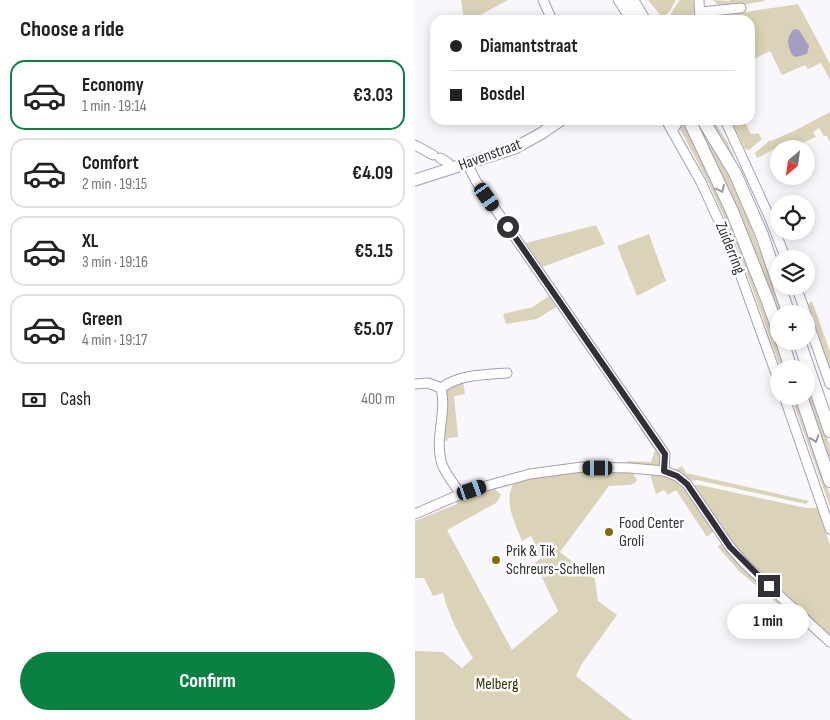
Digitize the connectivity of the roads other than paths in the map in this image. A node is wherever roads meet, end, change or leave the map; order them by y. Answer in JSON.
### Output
{"nodes":[{"id":1,"x":543,"y":0,"type":"edge"},
{"id":2,"x":620,"y":0,"type":"edge"},
{"id":3,"x":632,"y":0,"type":"edge"},
{"id":4,"x":699,"y":0,"type":"edge"},
{"id":5,"x":741,"y":8,"type":"dead end"},
{"id":6,"x":550,"y":15,"type":"edge"},
{"id":7,"x":630,"y":15,"type":"edge"},
{"id":8,"x":641,"y":15,"type":"edge"},
{"id":9,"x":700,"y":15,"type":"edge"},
{"id":10,"x":702,"y":15,"type":"edge"},
{"id":11,"x":553,"y":125,"type":"edge"},
{"id":12,"x":669,"y":125,"type":"edge"},
{"id":13,"x":676,"y":125,"type":"edge"},
{"id":14,"x":691,"y":125,"type":"edge"},
{"id":15,"x":706,"y":125,"type":"edge"},
{"id":16,"x":727,"y":125,"type":"edge"},
{"id":17,"x":672,"y":131,"type":"junction"},
{"id":18,"x":415,"y":145,"type":"edge"},
{"id":19,"x":467,"y":164,"type":"junction"},
{"id":20,"x":453,"y":168,"type":"junction"},
{"id":21,"x":415,"y":180,"type":"edge"},
{"id":22,"x":782,"y":250,"type":"edge"},
{"id":23,"x":770,"y":259,"type":"edge"},
{"id":24,"x":770,"y":307,"type":"edge"},
{"id":25,"x":815,"y":341,"type":"edge"},
{"id":26,"x":802,"y":350,"type":"edge"},
{"id":27,"x":771,"y":360,"type":"edge"},
{"id":28,"x":507,"y":373,"type":"dead end"},
{"id":29,"x":415,"y":384,"type":"edge"},
{"id":30,"x":830,"y":384,"type":"edge"},
{"id":31,"x":441,"y":388,"type":"junction"},
{"id":32,"x":787,"y":405,"type":"edge"},
{"id":33,"x":804,"y":405,"type":"edge"},
{"id":34,"x":830,"y":431,"type":"edge"},
{"id":35,"x":664,"y":471,"type":"junction"},
{"id":36,"x":830,"y":481,"type":"edge"},
{"id":37,"x":461,"y":494,"type":"junction"},
{"id":38,"x":415,"y":514,"type":"edge"},
{"id":39,"x":830,"y":529,"type":"edge"},
{"id":40,"x":830,"y":642,"type":"edge"}],
"edges":[{"from":1,"to":6,"type":"street"},
{"from":2,"to":7,"type":"main road"},
{"from":3,"to":8,"type":"main road"},
{"from":4,"to":9,"type":"street"},
{"from":5,"to":10,"type":"street"},
{"from":11,"to":19,"type":"street","name":"Havenstraat"},
{"from":12,"to":17,"type":"street","name":"Zuiderring"},
{"from":13,"to":17,"type":"street"},
{"from":14,"to":24,"type":"main road","name":"Zuiderring","one_way":true},
{"from":15,"to":23,"type":"main road","name":"Zuiderring"},
{"from":16,"to":22,"type":"street"},
{"from":17,"to":27,"type":"street","name":"Zuiderring"},
{"from":18,"to":20,"type":"street"},
{"from":19,"to":20,"type":"street","name":"Havenstraat"},
{"from":19,"to":35,"type":"street"},
{"from":20,"to":21,"type":"street","name":"Havenstraat"},
{"from":25,"to":30,"type":"street"},
{"from":26,"to":34,"type":"main road"},
{"from":28,"to":31,"type":"street"},
{"from":29,"to":31,"type":"street"},
{"from":31,"to":37,"type":"street"},
{"from":32,"to":39,"type":"street"},
{"from":33,"to":36,"type":"main road","one_way":true},
{"from":35,"to":37,"type":"street"},
{"from":35,"to":40,"type":"street"},
{"from":37,"to":38,"type":"street"}]}
